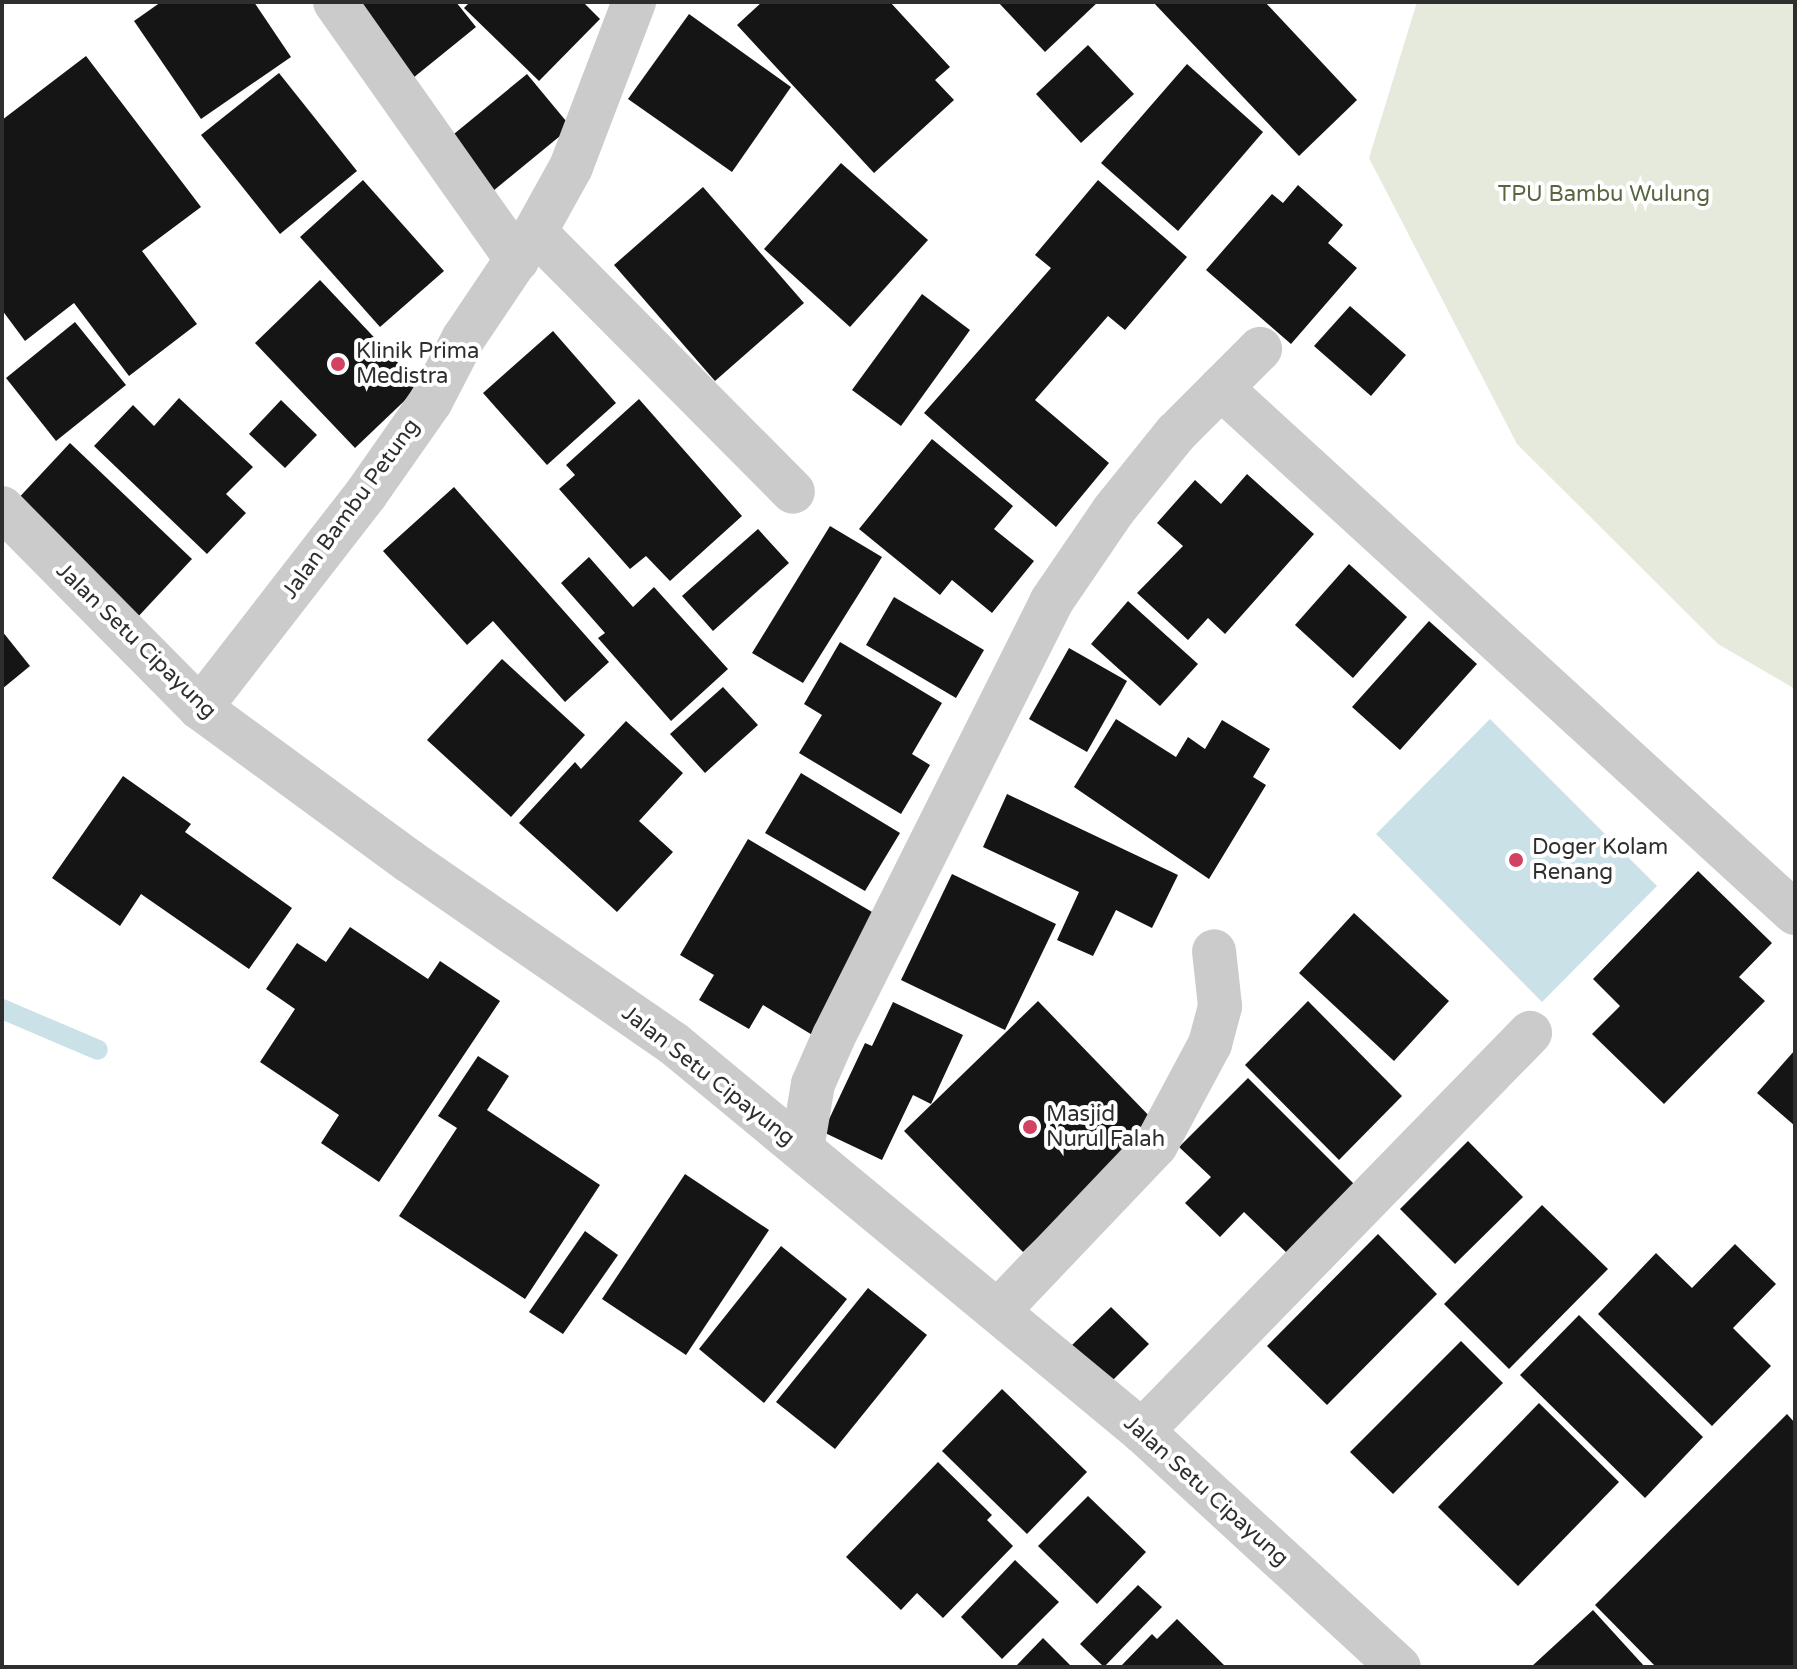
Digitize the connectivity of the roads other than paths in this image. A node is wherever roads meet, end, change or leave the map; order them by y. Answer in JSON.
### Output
{"nodes":[{"id":1,"x":335,"y":2,"type":"edge"},
{"id":2,"x":634,"y":2,"type":"edge"},
{"id":3,"x":526,"y":246,"type":"junction"},
{"id":4,"x":1260,"y":349,"type":"dead end"},
{"id":5,"x":1221,"y":388,"type":"junction"},
{"id":6,"x":793,"y":492,"type":"dead end"},
{"id":7,"x":2,"y":508,"type":"edge"},
{"id":8,"x":200,"y":708,"type":"junction"},
{"id":9,"x":1795,"y":913,"type":"edge"},
{"id":10,"x":1214,"y":951,"type":"dead end"},
{"id":11,"x":1530,"y":1033,"type":"dead end"},
{"id":12,"x":802,"y":1149,"type":"junction"},
{"id":13,"x":998,"y":1311,"type":"junction"},
{"id":14,"x":1142,"y":1431,"type":"junction"},
{"id":15,"x":1399,"y":1667,"type":"edge"}],
"edges":[{"from":1,"to":3,"type":"street"},
{"from":2,"to":3,"type":"street","name":"Jalan Bambu Petung"},
{"from":3,"to":6,"type":"street"},
{"from":3,"to":8,"type":"street","name":"Jalan Bambu Petung"},
{"from":4,"to":5,"type":"street"},
{"from":5,"to":9,"type":"street"},
{"from":5,"to":12,"type":"street"},
{"from":7,"to":8,"type":"street","name":"Jalan Setu Cipayung"},
{"from":8,"to":12,"type":"street","name":"Jalan Setu Cipayung"},
{"from":10,"to":13,"type":"street"},
{"from":11,"to":14,"type":"street"},
{"from":12,"to":13,"type":"street","name":"Jalan Setu Cipayung"},
{"from":13,"to":14,"type":"street","name":"Jalan Setu Cipayung"},
{"from":14,"to":15,"type":"street","name":"Jalan Setu Cipayung"}]}
